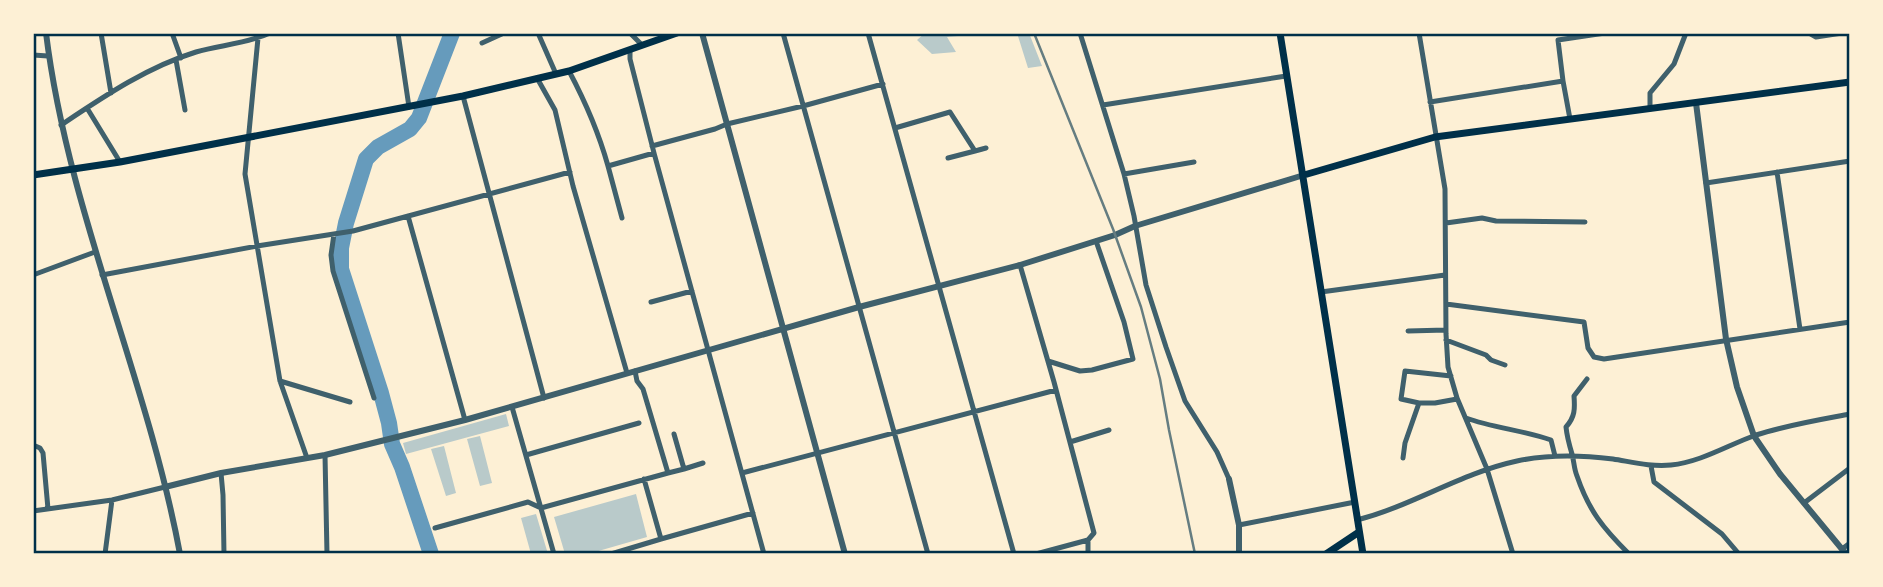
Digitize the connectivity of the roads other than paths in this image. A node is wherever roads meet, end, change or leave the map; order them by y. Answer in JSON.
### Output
{"nodes":[{"id":1,"x":46,"y":33,"type":"edge"},
{"id":2,"x":101,"y":33,"type":"edge"},
{"id":3,"x":172,"y":33,"type":"edge"},
{"id":4,"x":270,"y":33,"type":"edge"},
{"id":5,"x":398,"y":33,"type":"edge"},
{"id":6,"x":504,"y":33,"type":"edge"},
{"id":7,"x":538,"y":33,"type":"edge"},
{"id":8,"x":629,"y":33,"type":"edge"},
{"id":9,"x":677,"y":33,"type":"edge"},
{"id":10,"x":702,"y":33,"type":"edge"},
{"id":11,"x":783,"y":33,"type":"edge"},
{"id":12,"x":868,"y":33,"type":"edge"},
{"id":13,"x":1080,"y":33,"type":"edge"},
{"id":14,"x":1280,"y":33,"type":"edge"},
{"id":15,"x":1419,"y":33,"type":"edge"},
{"id":16,"x":1605,"y":33,"type":"edge"},
{"id":17,"x":1686,"y":33,"type":"edge"},
{"id":18,"x":1809,"y":33,"type":"edge"},
{"id":19,"x":1842,"y":33,"type":"edge"},
{"id":20,"x":1828,"y":34,"type":"edge"},
{"id":21,"x":258,"y":38,"type":"junction"},
{"id":22,"x":482,"y":43,"type":"dead end"},
{"id":23,"x":642,"y":45,"type":"junction"},
{"id":24,"x":630,"y":50,"type":"junction"},
{"id":25,"x":33,"y":55,"type":"edge"},
{"id":26,"x":48,"y":56,"type":"junction"},
{"id":27,"x":178,"y":59,"type":"junction"},
{"id":28,"x":569,"y":71,"type":"junction"},
{"id":29,"x":556,"y":74,"type":"junction"},
{"id":30,"x":1286,"y":76,"type":"junction"},
{"id":31,"x":537,"y":78,"type":"junction"},
{"id":32,"x":1563,"y":81,"type":"junction"},
{"id":33,"x":1850,"y":82,"type":"edge"},
{"id":34,"x":883,"y":84,"type":"junction"},
{"id":35,"x":111,"y":93,"type":"junction"},
{"id":36,"x":463,"y":96,"type":"junction"},
{"id":37,"x":1430,"y":102,"type":"junction"},
{"id":38,"x":1696,"y":103,"type":"junction"},
{"id":39,"x":1102,"y":105,"type":"junction"},
{"id":40,"x":410,"y":107,"type":"junction"},
{"id":41,"x":803,"y":107,"type":"junction"},
{"id":42,"x":87,"y":108,"type":"junction"},
{"id":43,"x":1650,"y":109,"type":"junction"},
{"id":44,"x":185,"y":110,"type":"dead end"},
{"id":45,"x":1570,"y":119,"type":"junction"},
{"id":46,"x":727,"y":124,"type":"junction"},
{"id":47,"x":61,"y":125,"type":"junction"},
{"id":48,"x":895,"y":128,"type":"junction"},
{"id":49,"x":1435,"y":137,"type":"junction"},
{"id":50,"x":247,"y":139,"type":"junction"},
{"id":51,"x":986,"y":149,"type":"dead end"},
{"id":52,"x":653,"y":150,"type":"junction"},
{"id":53,"x":975,"y":151,"type":"junction"},
{"id":54,"x":948,"y":158,"type":"dead end"},
{"id":55,"x":1849,"y":161,"type":"edge"},
{"id":56,"x":120,"y":162,"type":"junction"},
{"id":57,"x":1195,"y":162,"type":"dead end"},
{"id":58,"x":608,"y":166,"type":"junction"},
{"id":59,"x":1850,"y":167,"type":"edge"},
{"id":60,"x":72,"y":169,"type":"junction"},
{"id":61,"x":570,"y":172,"type":"junction"},
{"id":62,"x":1777,"y":172,"type":"junction"},
{"id":63,"x":1124,"y":174,"type":"junction"},
{"id":64,"x":33,"y":175,"type":"edge"},
{"id":65,"x":1304,"y":175,"type":"junction"},
{"id":66,"x":1706,"y":183,"type":"junction"},
{"id":67,"x":489,"y":193,"type":"junction"},
{"id":68,"x":408,"y":216,"type":"junction"},
{"id":69,"x":622,"y":218,"type":"dead end"},
{"id":70,"x":1585,"y":222,"type":"dead end"},
{"id":71,"x":1446,"y":223,"type":"junction"},
{"id":72,"x":1135,"y":226,"type":"junction"},
{"id":73,"x":334,"y":234,"type":"junction"},
{"id":74,"x":1096,"y":241,"type":"junction"},
{"id":75,"x":257,"y":246,"type":"junction"},
{"id":76,"x":95,"y":252,"type":"junction"},
{"id":77,"x":1020,"y":265,"type":"junction"},
{"id":78,"x":33,"y":275,"type":"edge"},
{"id":79,"x":102,"y":275,"type":"junction"},
{"id":80,"x":1445,"y":275,"type":"junction"},
{"id":81,"x":940,"y":285,"type":"junction"},
{"id":82,"x":692,"y":291,"type":"junction"},
{"id":83,"x":1321,"y":292,"type":"junction"},
{"id":84,"x":651,"y":302,"type":"dead end"},
{"id":85,"x":1446,"y":304,"type":"junction"},
{"id":86,"x":859,"y":307,"type":"junction"},
{"id":87,"x":1850,"y":322,"type":"edge"},
{"id":88,"x":785,"y":329,"type":"junction"},
{"id":89,"x":1800,"y":329,"type":"junction"},
{"id":90,"x":1446,"y":330,"type":"junction"},
{"id":91,"x":1408,"y":331,"type":"dead end"},
{"id":92,"x":1726,"y":339,"type":"junction"},
{"id":93,"x":1446,"y":340,"type":"junction"},
{"id":94,"x":709,"y":351,"type":"junction"},
{"id":95,"x":1048,"y":361,"type":"junction"},
{"id":96,"x":1506,"y":365,"type":"dead end"},
{"id":97,"x":635,"y":371,"type":"junction"},
{"id":98,"x":626,"y":373,"type":"junction"},
{"id":99,"x":1451,"y":376,"type":"junction"},
{"id":100,"x":1587,"y":379,"type":"dead end"},
{"id":101,"x":280,"y":381,"type":"junction"},
{"id":102,"x":1056,"y":390,"type":"junction"},
{"id":103,"x":374,"y":398,"type":"dead end"},
{"id":104,"x":544,"y":398,"type":"junction"},
{"id":105,"x":1457,"y":399,"type":"junction"},
{"id":106,"x":350,"y":402,"type":"dead end"},
{"id":107,"x":1419,"y":403,"type":"junction"},
{"id":108,"x":512,"y":407,"type":"junction"},
{"id":109,"x":975,"y":411,"type":"junction"},
{"id":110,"x":1850,"y":414,"type":"edge"},
{"id":111,"x":1466,"y":418,"type":"junction"},
{"id":112,"x":466,"y":420,"type":"junction"},
{"id":113,"x":639,"y":424,"type":"dead end"},
{"id":114,"x":1109,"y":430,"type":"dead end"},
{"id":115,"x":895,"y":433,"type":"junction"},
{"id":116,"x":674,"y":434,"type":"dead end"},
{"id":117,"x":1754,"y":436,"type":"junction"},
{"id":118,"x":1070,"y":442,"type":"junction"},
{"id":119,"x":33,"y":444,"type":"edge"},
{"id":120,"x":818,"y":453,"type":"junction"},
{"id":121,"x":526,"y":454,"type":"junction"},
{"id":122,"x":325,"y":455,"type":"junction"},
{"id":123,"x":1572,"y":455,"type":"junction"},
{"id":124,"x":1555,"y":456,"type":"junction"},
{"id":125,"x":307,"y":458,"type":"junction"},
{"id":126,"x":1403,"y":458,"type":"dead end"},
{"id":127,"x":703,"y":463,"type":"dead end"},
{"id":128,"x":1651,"y":466,"type":"junction"},
{"id":129,"x":1850,"y":468,"type":"edge"},
{"id":130,"x":684,"y":469,"type":"junction"},
{"id":131,"x":1487,"y":469,"type":"junction"},
{"id":132,"x":221,"y":473,"type":"junction"},
{"id":133,"x":668,"y":473,"type":"junction"},
{"id":134,"x":742,"y":473,"type":"junction"},
{"id":135,"x":644,"y":479,"type":"junction"},
{"id":136,"x":1229,"y":479,"type":"joint"},
{"id":137,"x":164,"y":487,"type":"junction"},
{"id":138,"x":112,"y":500,"type":"junction"},
{"id":139,"x":1354,"y":502,"type":"junction"},
{"id":140,"x":1804,"y":503,"type":"junction"},
{"id":141,"x":541,"y":508,"type":"junction"},
{"id":142,"x":48,"y":509,"type":"junction"},
{"id":143,"x":33,"y":511,"type":"edge"},
{"id":144,"x":753,"y":513,"type":"junction"},
{"id":145,"x":1357,"y":520,"type":"junction"},
{"id":146,"x":1239,"y":525,"type":"junction"},
{"id":147,"x":435,"y":527,"type":"dead end"},
{"id":148,"x":1359,"y":532,"type":"junction"},
{"id":149,"x":661,"y":539,"type":"junction"},
{"id":150,"x":1088,"y":540,"type":"junction"},
{"id":151,"x":1850,"y":543,"type":"edge"},
{"id":152,"x":1844,"y":551,"type":"edge"},
{"id":153,"x":106,"y":554,"type":"edge"},
{"id":154,"x":180,"y":554,"type":"edge"},
{"id":155,"x":224,"y":554,"type":"edge"},
{"id":156,"x":327,"y":554,"type":"edge"},
{"id":157,"x":554,"y":554,"type":"edge"},
{"id":158,"x":611,"y":554,"type":"edge"},
{"id":159,"x":764,"y":554,"type":"edge"},
{"id":160,"x":845,"y":554,"type":"edge"},
{"id":161,"x":928,"y":554,"type":"edge"},
{"id":162,"x":1014,"y":554,"type":"edge"},
{"id":163,"x":1036,"y":554,"type":"edge"},
{"id":164,"x":1088,"y":554,"type":"edge"},
{"id":165,"x":1239,"y":554,"type":"edge"},
{"id":166,"x":1326,"y":554,"type":"edge"},
{"id":167,"x":1363,"y":554,"type":"edge"},
{"id":168,"x":1513,"y":554,"type":"edge"},
{"id":169,"x":1629,"y":554,"type":"edge"},
{"id":170,"x":1739,"y":554,"type":"edge"}],
"edges":[{"from":1,"to":26,"type":"street"},
{"from":2,"to":35,"type":"street"},
{"from":3,"to":27,"type":"street"},
{"from":4,"to":21,"type":"street"},
{"from":5,"to":40,"type":"street"},
{"from":6,"to":22,"type":"street"},
{"from":7,"to":29,"type":"street"},
{"from":8,"to":23,"type":"street"},
{"from":9,"to":23,"type":"main road"},
{"from":10,"to":46,"type":"street"},
{"from":11,"to":41,"type":"street"},
{"from":12,"to":34,"type":"street"},
{"from":13,"to":39,"type":"street"},
{"from":14,"to":30,"type":"main road"},
{"from":15,"to":37,"type":"street"},
{"from":16,"to":32,"type":"street"},
{"from":17,"to":43,"type":"street"},
{"from":18,"to":20,"type":"street"},
{"from":19,"to":20,"type":"street"},
{"from":21,"to":27,"type":"street"},
{"from":21,"to":50,"type":"street"},
{"from":23,"to":24,"type":"main road"},
{"from":24,"to":28,"type":"main road"},
{"from":24,"to":52,"type":"street"},
{"from":25,"to":26,"type":"street"},
{"from":26,"to":47,"type":"street"},
{"from":27,"to":35,"type":"street"},
{"from":27,"to":44,"type":"street"},
{"from":28,"to":29,"type":"main road"},
{"from":28,"to":58,"type":"street"},
{"from":29,"to":31,"type":"main road"},
{"from":30,"to":39,"type":"street"},
{"from":30,"to":65,"type":"main road"},
{"from":31,"to":36,"type":"main road"},
{"from":31,"to":61,"type":"street"},
{"from":32,"to":37,"type":"street"},
{"from":32,"to":45,"type":"street"},
{"from":33,"to":38,"type":"main road"},
{"from":34,"to":41,"type":"street"},
{"from":34,"to":48,"type":"street"},
{"from":35,"to":42,"type":"street"},
{"from":36,"to":40,"type":"main road"},
{"from":36,"to":67,"type":"street"},
{"from":37,"to":49,"type":"street"},
{"from":38,"to":43,"type":"main road"},
{"from":38,"to":66,"type":"street"},
{"from":39,"to":63,"type":"street"},
{"from":40,"to":50,"type":"main road"},
{"from":41,"to":46,"type":"street"},
{"from":41,"to":86,"type":"street"},
{"from":42,"to":47,"type":"street"},
{"from":42,"to":56,"type":"street"},
{"from":43,"to":45,"type":"main road"},
{"from":45,"to":49,"type":"main road"},
{"from":46,"to":52,"type":"street"},
{"from":46,"to":88,"type":"street"},
{"from":47,"to":60,"type":"street"},
{"from":48,"to":53,"type":"street"},
{"from":48,"to":81,"type":"street"},
{"from":49,"to":65,"type":"main road"},
{"from":49,"to":71,"type":"street"},
{"from":50,"to":56,"type":"main road"},
{"from":50,"to":75,"type":"street"},
{"from":51,"to":53,"type":"street"},
{"from":52,"to":58,"type":"street"},
{"from":52,"to":82,"type":"street"},
{"from":53,"to":54,"type":"street"},
{"from":55,"to":59,"type":"street"},
{"from":55,"to":62,"type":"street"},
{"from":56,"to":60,"type":"main road"},
{"from":57,"to":63,"type":"street"},
{"from":58,"to":69,"type":"street"},
{"from":60,"to":64,"type":"main road"},
{"from":60,"to":76,"type":"street"},
{"from":61,"to":67,"type":"street"},
{"from":61,"to":98,"type":"street"},
{"from":62,"to":66,"type":"street"},
{"from":62,"to":89,"type":"street"},
{"from":63,"to":72,"type":"street"},
{"from":65,"to":72,"type":"street"},
{"from":65,"to":83,"type":"main road"},
{"from":66,"to":92,"type":"street"},
{"from":67,"to":68,"type":"street"},
{"from":67,"to":104,"type":"street"},
{"from":68,"to":73,"type":"street"},
{"from":68,"to":112,"type":"street"},
{"from":70,"to":71,"type":"street"},
{"from":71,"to":80,"type":"street"},
{"from":72,"to":74,"type":"street"},
{"from":72,"to":136,"type":"street"},
{"from":73,"to":75,"type":"street"},
{"from":73,"to":103,"type":"street"},
{"from":74,"to":77,"type":"street"},
{"from":74,"to":95,"type":"street"},
{"from":75,"to":79,"type":"street"},
{"from":75,"to":101,"type":"street"},
{"from":76,"to":78,"type":"street"},
{"from":76,"to":79,"type":"street"},
{"from":77,"to":81,"type":"street"},
{"from":77,"to":95,"type":"street"},
{"from":79,"to":137,"type":"street"},
{"from":80,"to":83,"type":"street"},
{"from":80,"to":85,"type":"street"},
{"from":81,"to":86,"type":"street"},
{"from":81,"to":109,"type":"street"},
{"from":82,"to":84,"type":"street"},
{"from":82,"to":94,"type":"street"},
{"from":83,"to":139,"type":"main road"},
{"from":85,"to":90,"type":"street"},
{"from":85,"to":92,"type":"street"},
{"from":86,"to":88,"type":"street"},
{"from":86,"to":115,"type":"street"},
{"from":87,"to":89,"type":"street"},
{"from":88,"to":94,"type":"street"},
{"from":88,"to":120,"type":"street"},
{"from":89,"to":92,"type":"street"},
{"from":90,"to":91,"type":"street"},
{"from":90,"to":93,"type":"street"},
{"from":92,"to":117,"type":"street"},
{"from":93,"to":96,"type":"street"},
{"from":93,"to":99,"type":"street"},
{"from":94,"to":97,"type":"street"},
{"from":94,"to":134,"type":"street"},
{"from":95,"to":102,"type":"street"},
{"from":97,"to":98,"type":"street"},
{"from":97,"to":133,"type":"street"},
{"from":98,"to":104,"type":"street"},
{"from":99,"to":105,"type":"street"},
{"from":99,"to":107,"type":"street"},
{"from":100,"to":123,"type":"street"},
{"from":101,"to":106,"type":"street"},
{"from":101,"to":125,"type":"street"},
{"from":102,"to":109,"type":"street"},
{"from":102,"to":118,"type":"street"},
{"from":104,"to":108,"type":"street"},
{"from":105,"to":107,"type":"street"},
{"from":105,"to":111,"type":"street"},
{"from":107,"to":126,"type":"street"},
{"from":108,"to":112,"type":"street"},
{"from":108,"to":121,"type":"street"},
{"from":109,"to":115,"type":"street"},
{"from":109,"to":162,"type":"street"},
{"from":110,"to":117,"type":"street"},
{"from":111,"to":124,"type":"street"},
{"from":111,"to":131,"type":"street"},
{"from":112,"to":122,"type":"street"},
{"from":113,"to":121,"type":"street"},
{"from":114,"to":118,"type":"street"},
{"from":115,"to":120,"type":"street"},
{"from":115,"to":161,"type":"street"},
{"from":116,"to":130,"type":"street"},
{"from":117,"to":128,"type":"street"},
{"from":117,"to":140,"type":"street"},
{"from":118,"to":150,"type":"street"},
{"from":119,"to":142,"type":"street"},
{"from":120,"to":134,"type":"street"},
{"from":120,"to":160,"type":"street"},
{"from":121,"to":141,"type":"street"},
{"from":122,"to":125,"type":"street"},
{"from":122,"to":156,"type":"street"},
{"from":123,"to":124,"type":"street"},
{"from":123,"to":128,"type":"street"},
{"from":123,"to":169,"type":"street"},
{"from":124,"to":131,"type":"street"},
{"from":125,"to":132,"type":"street"},
{"from":127,"to":130,"type":"street"},
{"from":128,"to":170,"type":"street"},
{"from":129,"to":140,"type":"street"},
{"from":130,"to":133,"type":"street"},
{"from":131,"to":145,"type":"street"},
{"from":131,"to":168,"type":"street"},
{"from":132,"to":137,"type":"street"},
{"from":132,"to":155,"type":"street"},
{"from":133,"to":135,"type":"street"},
{"from":134,"to":144,"type":"street"},
{"from":135,"to":141,"type":"street"},
{"from":135,"to":149,"type":"street"},
{"from":136,"to":146,"type":"street"},
{"from":137,"to":138,"type":"street"},
{"from":137,"to":154,"type":"street"},
{"from":138,"to":142,"type":"street"},
{"from":138,"to":153,"type":"street"},
{"from":139,"to":145,"type":"main road"},
{"from":139,"to":146,"type":"street"},
{"from":140,"to":152,"type":"street"},
{"from":141,"to":147,"type":"street"},
{"from":141,"to":157,"type":"street"},
{"from":142,"to":143,"type":"street"},
{"from":144,"to":149,"type":"street"},
{"from":144,"to":159,"type":"street"},
{"from":145,"to":148,"type":"main road"},
{"from":146,"to":165,"type":"street"},
{"from":148,"to":166,"type":"main road"},
{"from":148,"to":167,"type":"main road"},
{"from":149,"to":158,"type":"street"},
{"from":150,"to":163,"type":"street"},
{"from":150,"to":164,"type":"street"},
{"from":151,"to":152,"type":"street"}]}
